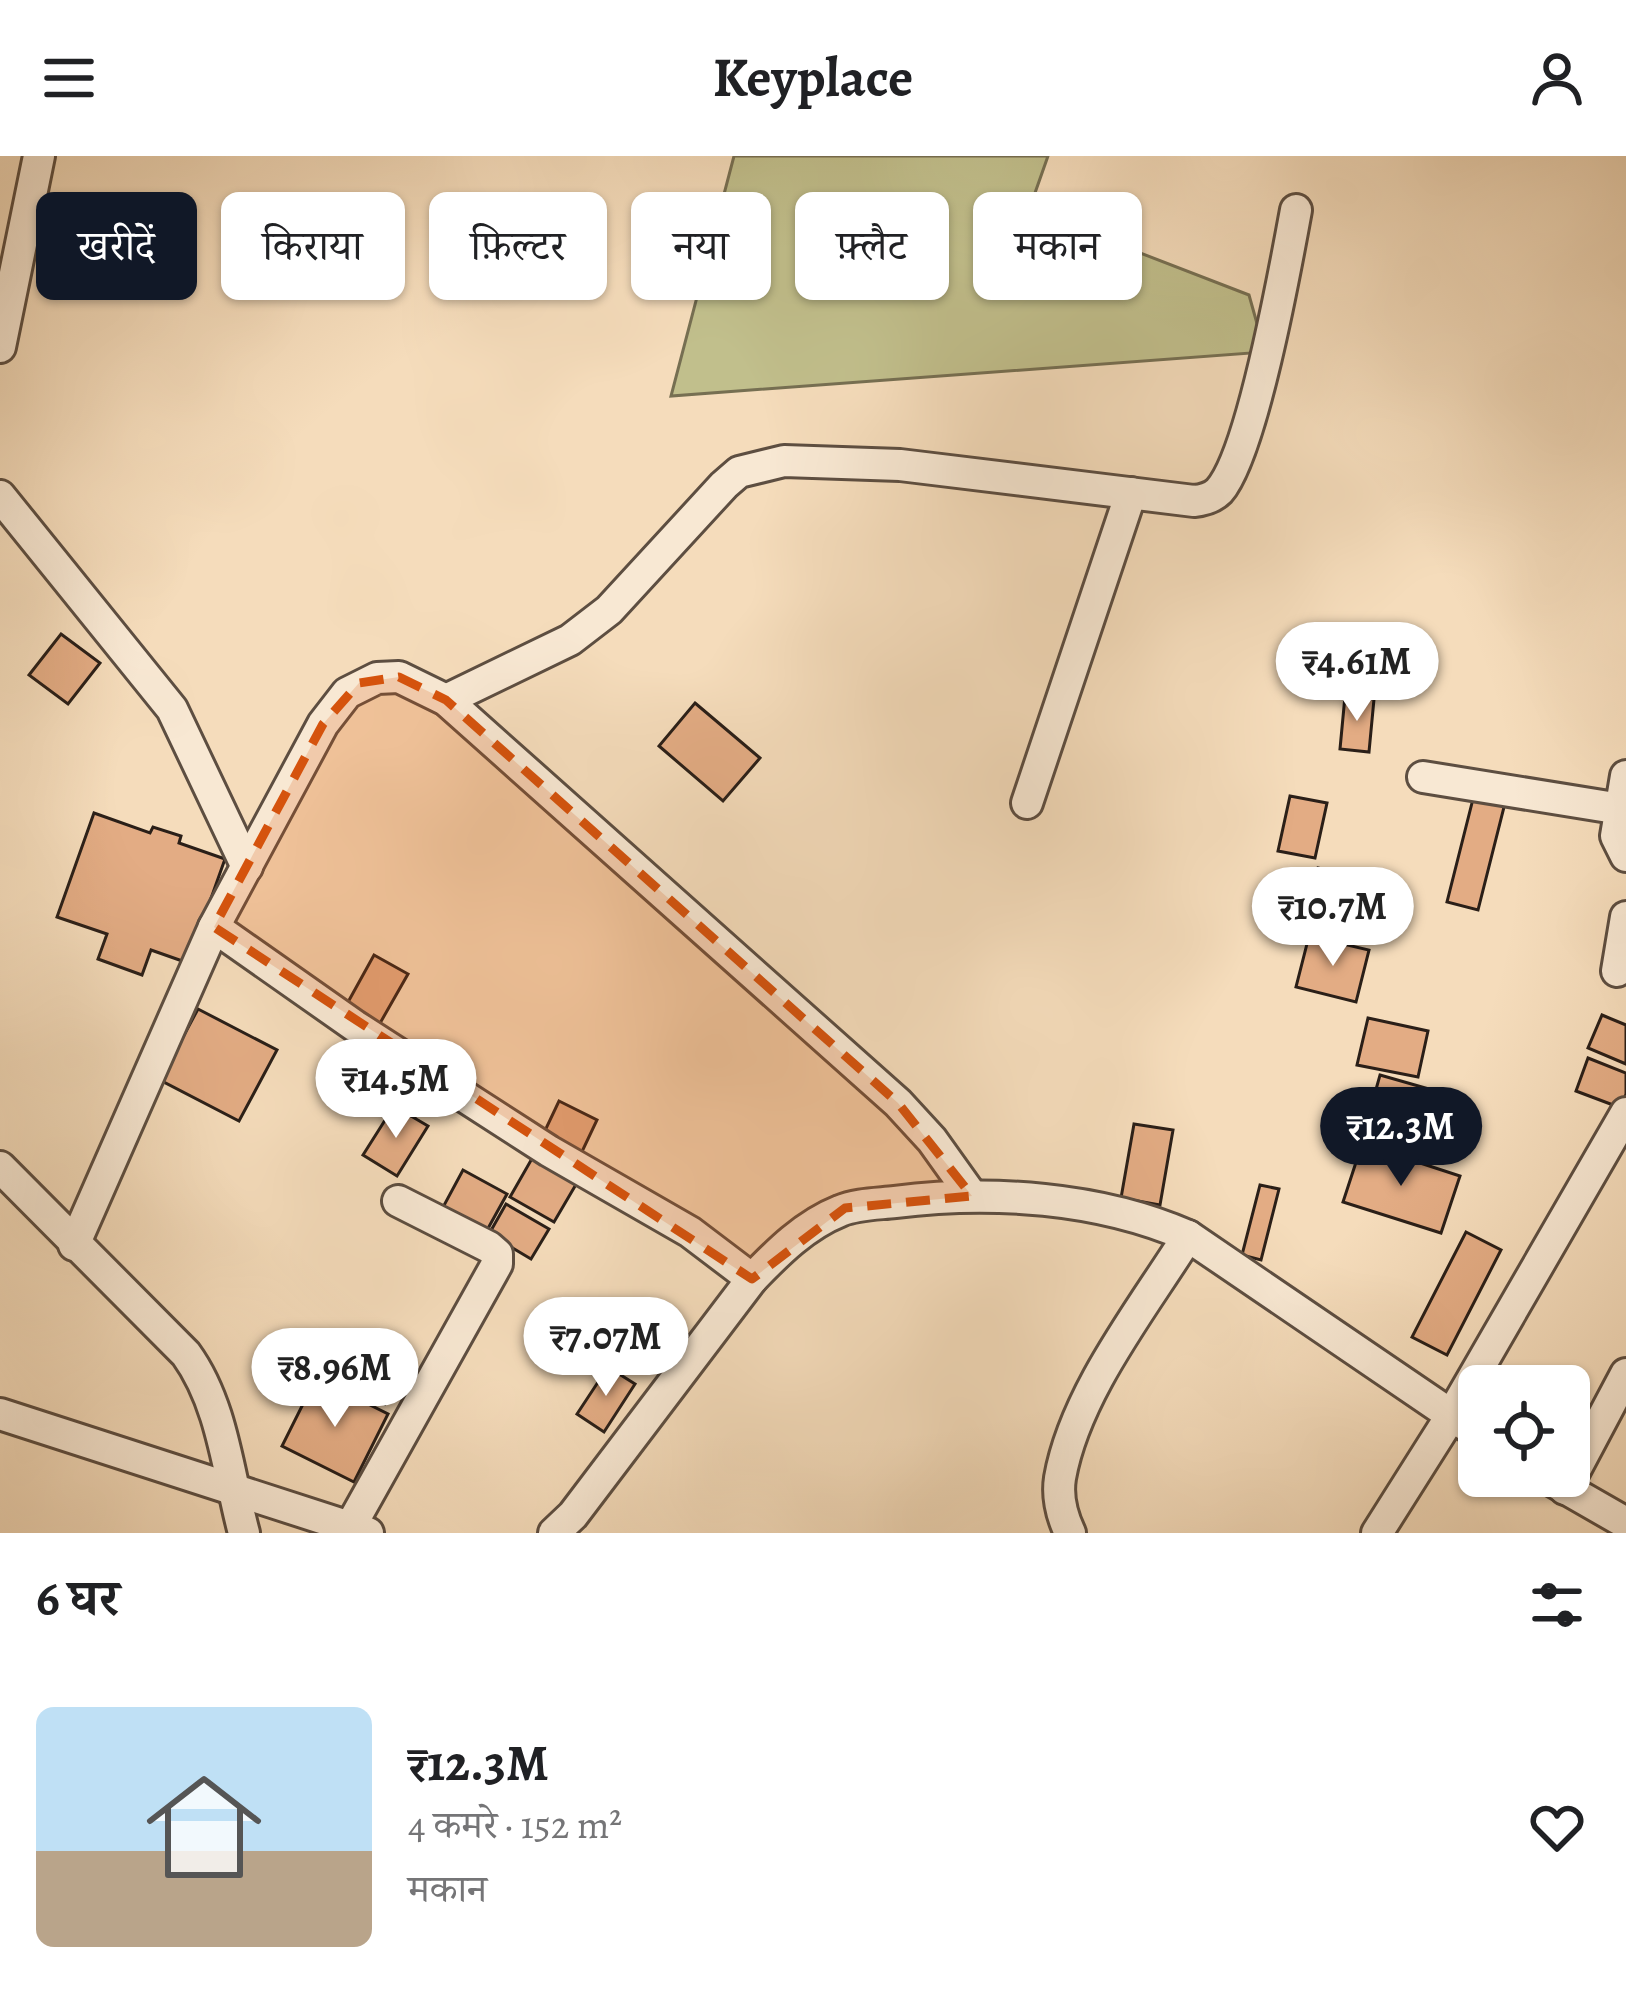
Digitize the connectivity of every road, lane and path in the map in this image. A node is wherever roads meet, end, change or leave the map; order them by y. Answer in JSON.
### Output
{"nodes":[{"id":1,"x":39,"y":156,"type":"edge"},
{"id":2,"x":1296,"y":210,"type":"dead end"},
{"id":3,"x":0,"y":347,"type":"edge"},
{"id":4,"x":1131,"y":494,"type":"junction"},
{"id":5,"x":1,"y":499,"type":"edge"},
{"id":6,"x":446,"y":700,"type":"junction"},
{"id":7,"x":1626,"y":776,"type":"edge"},
{"id":8,"x":1423,"y":777,"type":"dead end"},
{"id":9,"x":1027,"y":803,"type":"dead end"},
{"id":10,"x":1621,"y":808,"type":"junction"},
{"id":11,"x":1626,"y":856,"type":"edge"},
{"id":12,"x":247,"y":867,"type":"junction"},
{"id":13,"x":1626,"y":917,"type":"edge"},
{"id":14,"x":214,"y":927,"type":"junction"},
{"id":15,"x":1617,"y":971,"type":"dead end"},
{"id":16,"x":1626,"y":1113,"type":"edge"},
{"id":17,"x":0,"y":1167,"type":"edge"},
{"id":18,"x":972,"y":1196,"type":"junction"},
{"id":19,"x":398,"y":1201,"type":"dead end"},
{"id":20,"x":1188,"y":1236,"type":"junction"},
{"id":21,"x":74,"y":1245,"type":"junction"},
{"id":22,"x":752,"y":1279,"type":"junction"},
{"id":23,"x":1626,"y":1374,"type":"edge"},
{"id":24,"x":0,"y":1414,"type":"edge"},
{"id":25,"x":1451,"y":1415,"type":"junction"},
{"id":26,"x":1458,"y":1420,"type":"edge"},
{"id":27,"x":1590,"y":1428,"type":"edge"},
{"id":28,"x":232,"y":1491,"type":"junction"},
{"id":29,"x":1579,"y":1497,"type":"edge"},
{"id":30,"x":1626,"y":1523,"type":"edge"},
{"id":31,"x":358,"y":1531,"type":"edge"},
{"id":32,"x":244,"y":1533,"type":"edge"},
{"id":33,"x":554,"y":1533,"type":"edge"},
{"id":34,"x":1070,"y":1533,"type":"edge"},
{"id":35,"x":1377,"y":1533,"type":"edge"}],
"edges":[{"from":1,"to":3,"type":"street"},
{"from":2,"to":4,"type":"street"},
{"from":4,"to":6,"type":"street"},
{"from":4,"to":9,"type":"street"},
{"from":5,"to":12,"type":"street"},
{"from":6,"to":12,"type":"street"},
{"from":6,"to":18,"type":"street"},
{"from":7,"to":10,"type":"street"},
{"from":8,"to":10,"type":"street"},
{"from":10,"to":11,"type":"street"},
{"from":12,"to":14,"type":"street"},
{"from":13,"to":15,"type":"street"},
{"from":14,"to":21,"type":"street"},
{"from":14,"to":22,"type":"street"},
{"from":16,"to":25,"type":"street"},
{"from":17,"to":21,"type":"street"},
{"from":18,"to":20,"type":"street"},
{"from":18,"to":22,"type":"street"},
{"from":19,"to":31,"type":"street"},
{"from":20,"to":25,"type":"street"},
{"from":20,"to":34,"type":"street"},
{"from":21,"to":28,"type":"street"},
{"from":22,"to":33,"type":"street"},
{"from":23,"to":27,"type":"street"},
{"from":24,"to":28,"type":"street"},
{"from":25,"to":26,"type":"street"},
{"from":25,"to":35,"type":"street"},
{"from":28,"to":31,"type":"street"},
{"from":28,"to":32,"type":"street"},
{"from":29,"to":30,"type":"street"}]}
